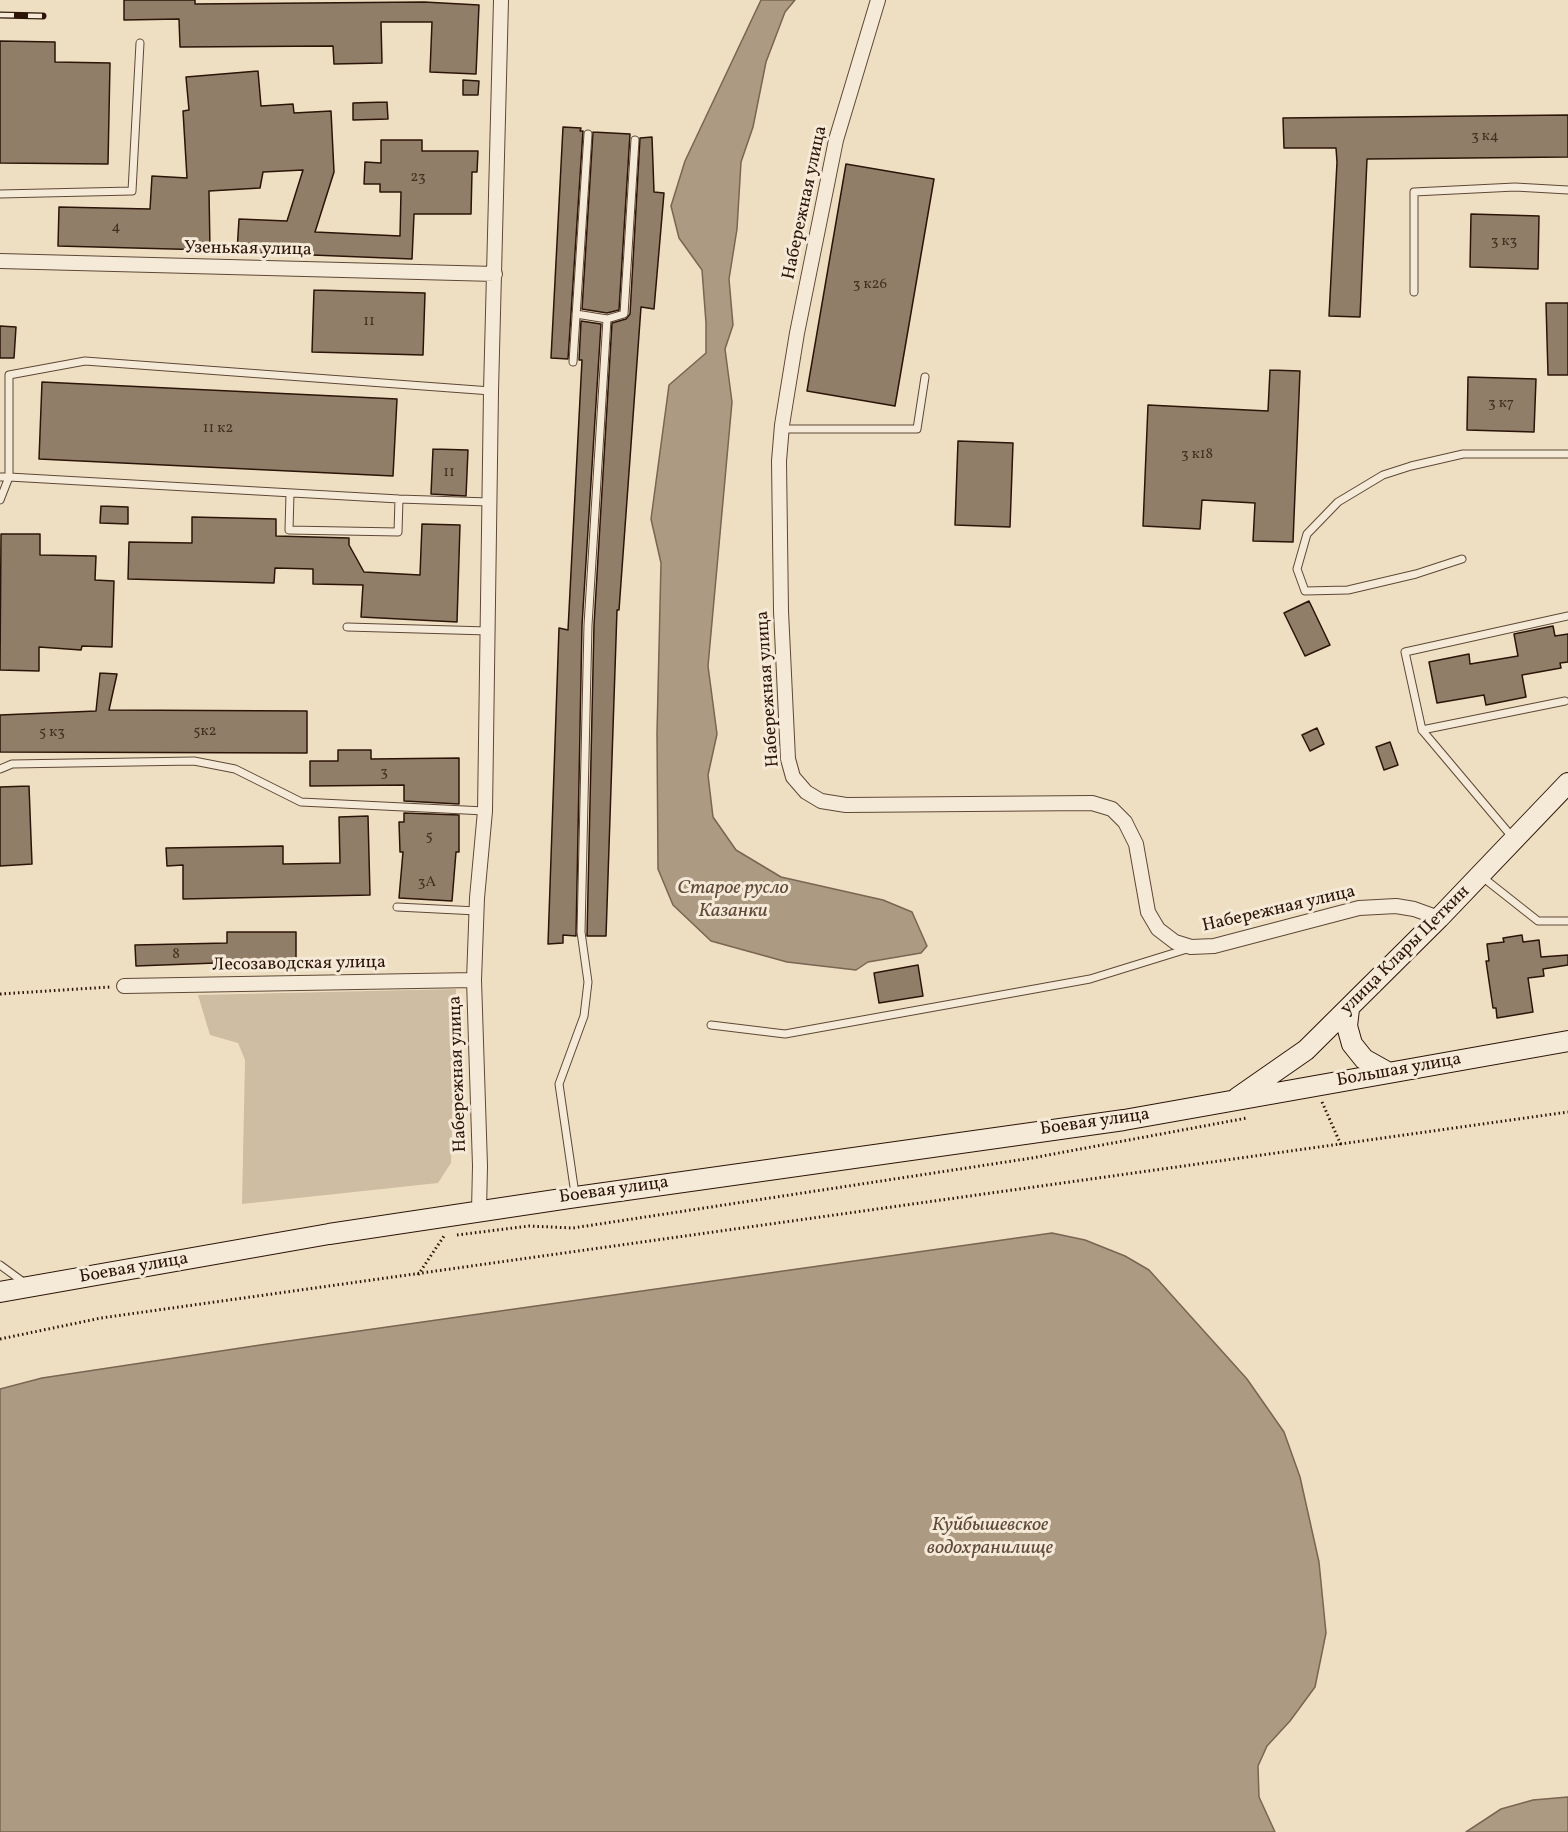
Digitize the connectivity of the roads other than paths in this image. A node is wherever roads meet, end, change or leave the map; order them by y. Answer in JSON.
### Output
{"nodes":[{"id":1,"x":501,"y":0,"type":"edge"},
{"id":2,"x":878,"y":0,"type":"edge"},
{"id":3,"x":140,"y":43,"type":"dead end"},
{"id":4,"x":588,"y":134,"type":"dead end"},
{"id":5,"x":635,"y":140,"type":"dead end"},
{"id":6,"x":1568,"y":190,"type":"edge"},
{"id":7,"x":0,"y":194,"type":"edge"},
{"id":8,"x":0,"y":261,"type":"edge"},
{"id":9,"x":495,"y":274,"type":"junction"},
{"id":10,"x":1414,"y":292,"type":"dead end"},
{"id":11,"x":576,"y":314,"type":"junction"},
{"id":12,"x":607,"y":319,"type":"junction"},
{"id":13,"x":573,"y":362,"type":"dead end"},
{"id":14,"x":0,"y":374,"type":"edge"},
{"id":15,"x":9,"y":375,"type":"junction"},
{"id":16,"x":925,"y":377,"type":"dead end"},
{"id":17,"x":491,"y":391,"type":"junction"},
{"id":18,"x":782,"y":429,"type":"junction"},
{"id":19,"x":1568,"y":454,"type":"edge"},
{"id":20,"x":0,"y":477,"type":"edge"},
{"id":21,"x":9,"y":477,"type":"junction"},
{"id":22,"x":290,"y":493,"type":"junction"},
{"id":23,"x":0,"y":500,"type":"edge"},
{"id":24,"x":399,"y":500,"type":"junction"},
{"id":25,"x":489,"y":502,"type":"junction"},
{"id":26,"x":1462,"y":559,"type":"dead end"},
{"id":27,"x":1568,"y":616,"type":"edge"},
{"id":28,"x":346,"y":627,"type":"dead end"},
{"id":29,"x":488,"y":631,"type":"junction"},
{"id":30,"x":1565,"y":700,"type":"dead end"},
{"id":31,"x":1422,"y":730,"type":"junction"},
{"id":32,"x":0,"y":770,"type":"edge"},
{"id":33,"x":1568,"y":783,"type":"edge"},
{"id":34,"x":485,"y":811,"type":"junction"},
{"id":35,"x":1514,"y":839,"type":"junction"},
{"id":36,"x":1480,"y":875,"type":"junction"},
{"id":37,"x":397,"y":907,"type":"dead end"},
{"id":38,"x":477,"y":911,"type":"junction"},
{"id":39,"x":1439,"y":918,"type":"junction"},
{"id":40,"x":1568,"y":921,"type":"edge"},
{"id":41,"x":1191,"y":947,"type":"junction"},
{"id":42,"x":474,"y":980,"type":"junction"},
{"id":43,"x":124,"y":986,"type":"road end"},
{"id":44,"x":1349,"y":1009,"type":"junction"},
{"id":45,"x":711,"y":1025,"type":"dead end"},
{"id":46,"x":1568,"y":1041,"type":"edge"},
{"id":47,"x":1389,"y":1073,"type":"junction"},
{"id":48,"x":1229,"y":1103,"type":"junction"},
{"id":49,"x":575,"y":1197,"type":"junction"},
{"id":50,"x":479,"y":1211,"type":"junction"},
{"id":51,"x":0,"y":1265,"type":"edge"},
{"id":52,"x":31,"y":1287,"type":"junction"},
{"id":53,"x":0,"y":1292,"type":"edge"}],
"edges":[{"from":1,"to":9,"type":"street","name":"Набережная улица"},
{"from":2,"to":18,"type":"street","name":"Набережная улица"},
{"from":3,"to":7,"type":"lane"},
{"from":4,"to":11,"type":"lane"},
{"from":5,"to":12,"type":"lane"},
{"from":6,"to":10,"type":"lane"},
{"from":8,"to":9,"type":"street","name":"Узенькая улица"},
{"from":9,"to":17,"type":"street","name":"Набережная улица"},
{"from":11,"to":12,"type":"lane"},
{"from":11,"to":13,"type":"lane"},
{"from":12,"to":49,"type":"lane"},
{"from":14,"to":15,"type":"lane"},
{"from":15,"to":17,"type":"lane"},
{"from":15,"to":21,"type":"lane"},
{"from":16,"to":18,"type":"lane"},
{"from":17,"to":25,"type":"street","name":"Набережная улица"},
{"from":18,"to":41,"type":"street","name":"Набережная улица"},
{"from":19,"to":26,"type":"lane"},
{"from":20,"to":21,"type":"lane"},
{"from":21,"to":22,"type":"lane"},
{"from":21,"to":23,"type":"lane"},
{"from":22,"to":24,"type":"lane"},
{"from":22,"to":24,"type":"lane"},
{"from":24,"to":25,"type":"lane"},
{"from":25,"to":29,"type":"street","name":"Набережная улица"},
{"from":27,"to":31,"type":"lane"},
{"from":28,"to":29,"type":"lane"},
{"from":29,"to":34,"type":"street","name":"Набережная улица"},
{"from":30,"to":31,"type":"lane"},
{"from":31,"to":35,"type":"lane"},
{"from":32,"to":34,"type":"lane"},
{"from":33,"to":35,"type":"main road","name":"улица Клары Цеткин"},
{"from":34,"to":38,"type":"street","name":"Набережная улица"},
{"from":35,"to":36,"type":"main road","name":"улица Клары Цеткин"},
{"from":36,"to":39,"type":"main road","name":"улица Клары Цеткин"},
{"from":36,"to":40,"type":"lane"},
{"from":37,"to":38,"type":"lane"},
{"from":38,"to":42,"type":"street","name":"Набережная улица"},
{"from":39,"to":41,"type":"street","name":"Набережная улица"},
{"from":39,"to":44,"type":"main road","name":"улица Клары Цеткин"},
{"from":41,"to":45,"type":"lane"},
{"from":42,"to":43,"type":"street","name":"Лесозаводская улица"},
{"from":42,"to":50,"type":"street","name":"Набережная улица"},
{"from":44,"to":47,"type":"main road"},
{"from":44,"to":48,"type":"main road","name":"улица Клары Цеткин"},
{"from":46,"to":47,"type":"main road","name":"Большая улица"},
{"from":47,"to":48,"type":"main road","name":"Большая улица"},
{"from":48,"to":49,"type":"main road","name":"Боевая улица"},
{"from":49,"to":50,"type":"main road","name":"Боевая улица"},
{"from":50,"to":52,"type":"main road","name":"Боевая улица"},
{"from":51,"to":52,"type":"lane"},
{"from":52,"to":53,"type":"main road","name":"Боевая улица"}]}
